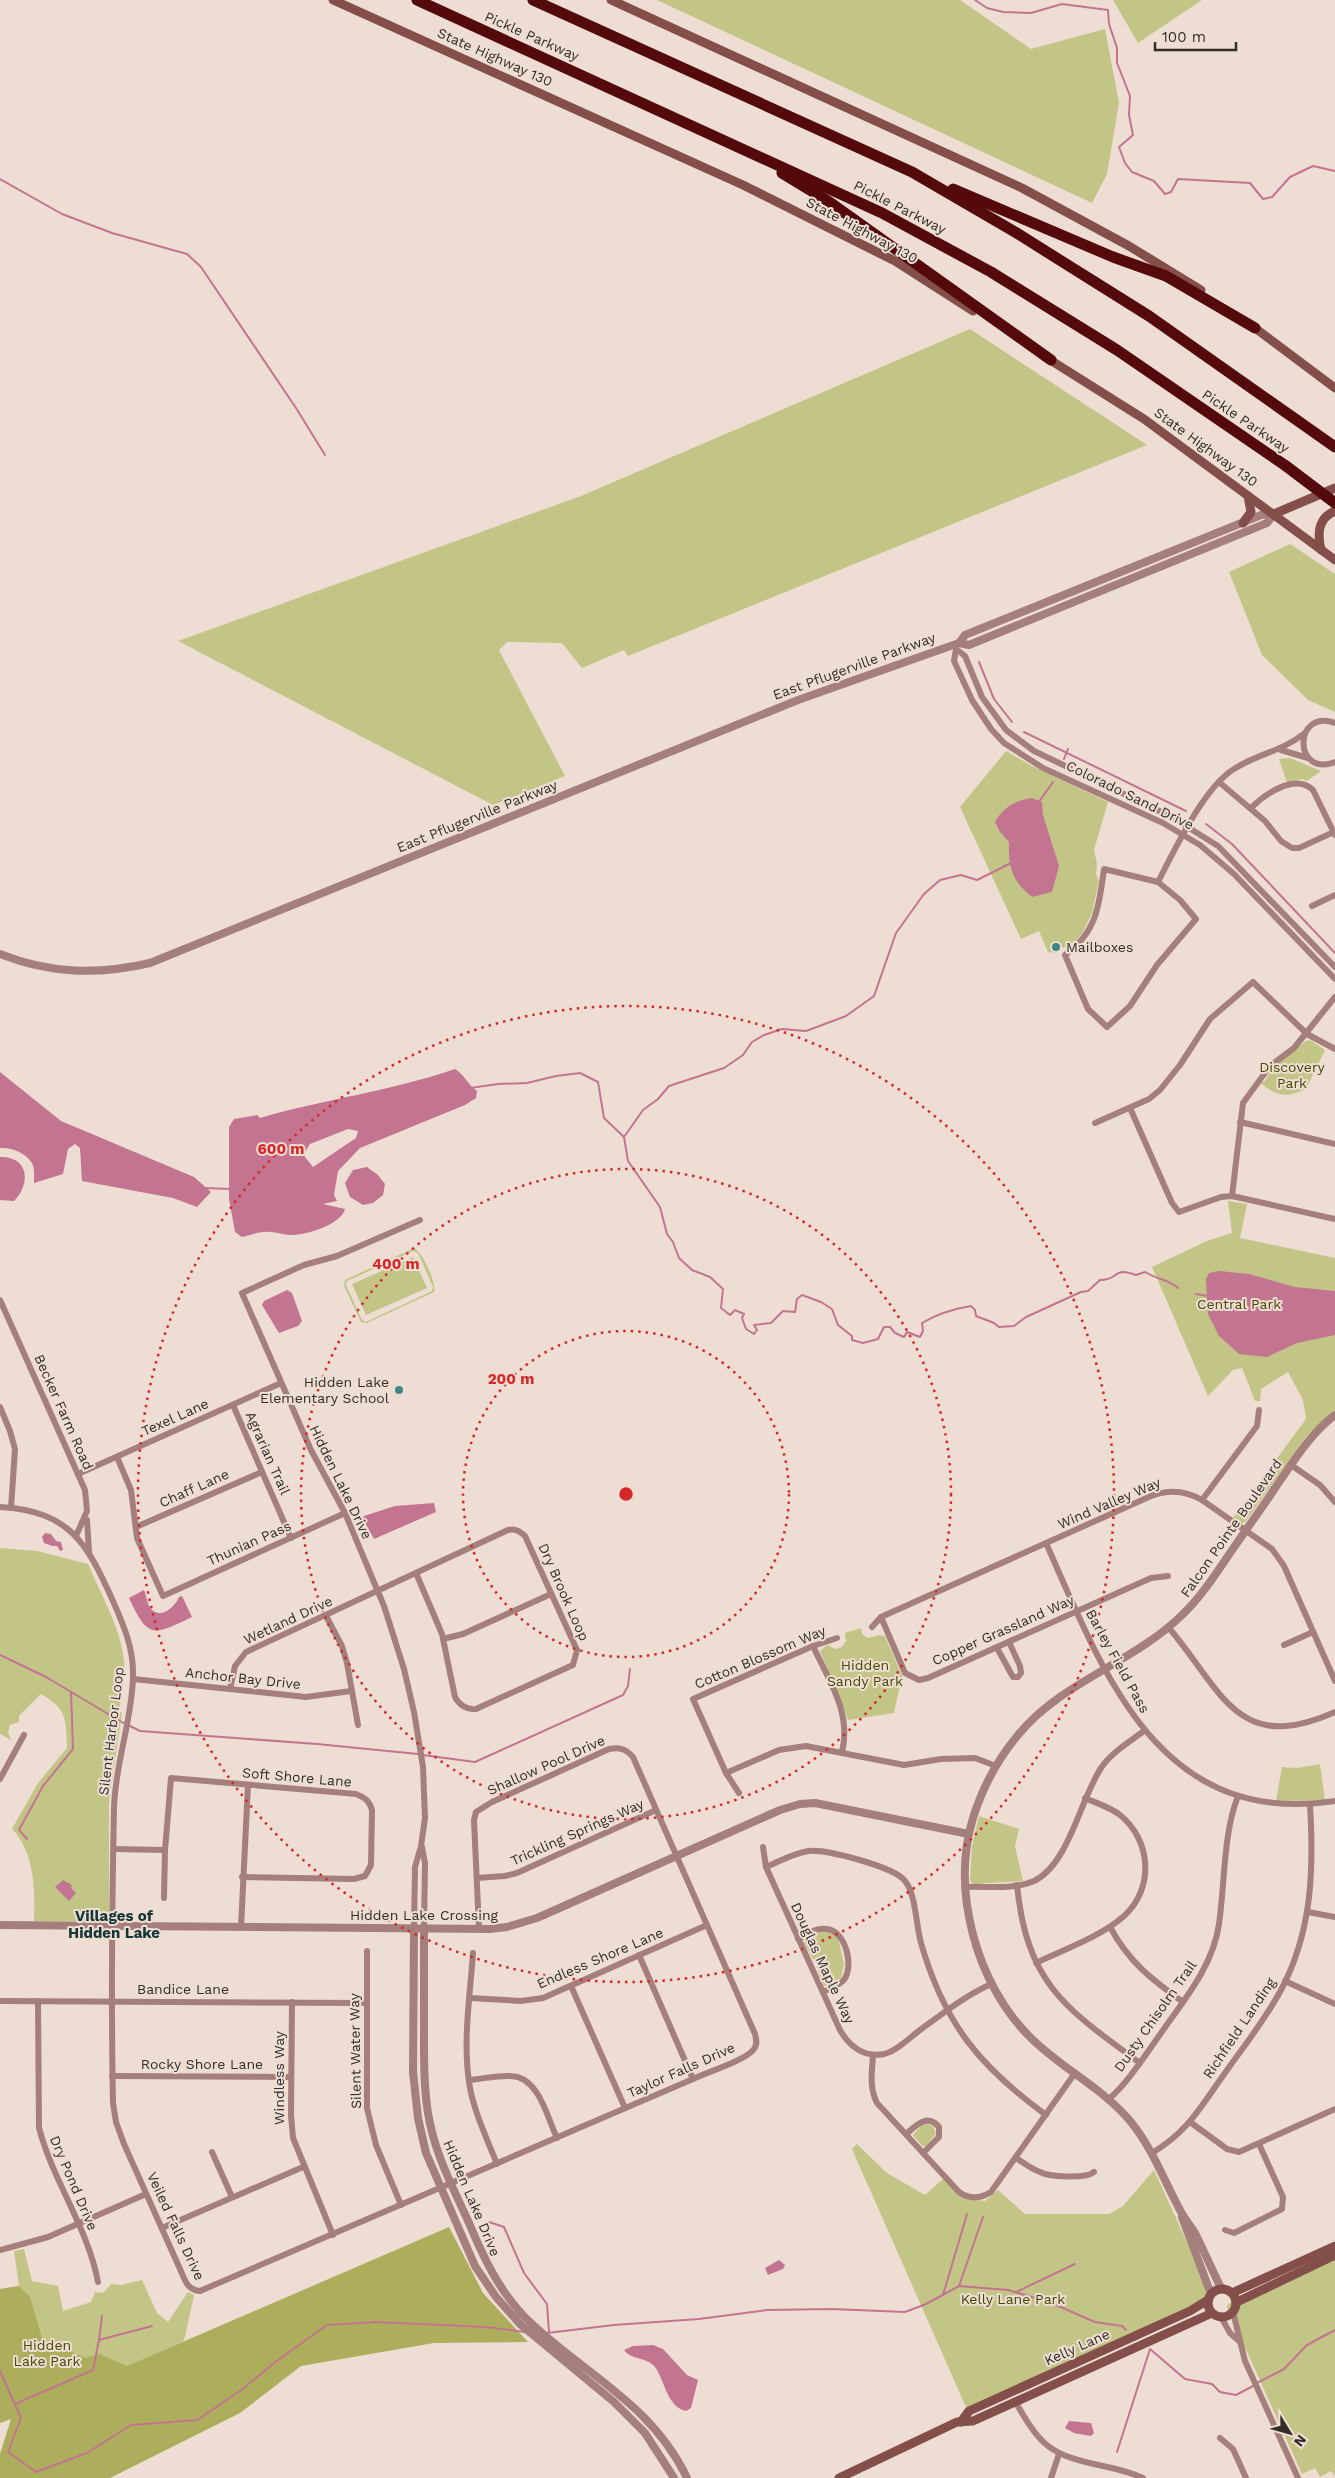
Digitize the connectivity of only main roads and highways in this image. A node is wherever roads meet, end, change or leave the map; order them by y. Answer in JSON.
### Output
{"nodes":[{"id":1,"x":333,"y":0,"type":"edge"},
{"id":2,"x":417,"y":0,"type":"edge"},
{"id":3,"x":533,"y":0,"type":"edge"},
{"id":4,"x":611,"y":0,"type":"edge"},
{"id":5,"x":740,"y":146,"type":"junction"},
{"id":6,"x":912,"y":172,"type":"junction"},
{"id":7,"x":1255,"y":328,"type":"junction"},
{"id":8,"x":1051,"y":360,"type":"junction"},
{"id":9,"x":1335,"y":388,"type":"edge"},
{"id":10,"x":1335,"y":446,"type":"edge"},
{"id":11,"x":1335,"y":488,"type":"edge"},
{"id":12,"x":1248,"y":496,"type":"junction"},
{"id":13,"x":1335,"y":503,"type":"edge"},
{"id":14,"x":1335,"y":511,"type":"edge"},
{"id":15,"x":1274,"y":514,"type":"junction"},
{"id":16,"x":1243,"y":523,"type":"road end"},
{"id":17,"x":1321,"y":550,"type":"junction"},
{"id":18,"x":1335,"y":560,"type":"edge"},
{"id":19,"x":1335,"y":2246,"type":"edge"},
{"id":20,"x":1335,"y":2255,"type":"edge"},
{"id":21,"x":1232,"y":2293,"type":"junction"},
{"id":22,"x":1209,"y":2297,"type":"junction"},
{"id":23,"x":1236,"y":2302,"type":"junction"},
{"id":24,"x":1212,"y":2313,"type":"junction"},
{"id":25,"x":960,"y":2422,"type":"junction"},
{"id":26,"x":839,"y":2478,"type":"edge"}],
"edges":[{"from":1,"to":8,"type":"main road","name":"State Highway 130"},
{"from":2,"to":5,"type":"highway","name":"Pickle Parkway"},
{"from":3,"to":6,"type":"highway"},
{"from":4,"to":7,"type":"main road"},
{"from":5,"to":8,"type":"highway"},
{"from":5,"to":13,"type":"highway","name":"Pickle Parkway","bridge":true},
{"from":6,"to":7,"type":"highway"},
{"from":6,"to":10,"type":"highway"},
{"from":7,"to":9,"type":"main road"},
{"from":8,"to":12,"type":"main road","name":"State Highway 130"},
{"from":11,"to":15,"type":"main road","name":"East Pflugerville Parkway"},
{"from":12,"to":15,"type":"main road","name":"State Highway 130"},
{"from":12,"to":16,"type":"main road"},
{"from":14,"to":17,"type":"main road"},
{"from":15,"to":17,"type":"main road","name":"State Highway 130"},
{"from":17,"to":18,"type":"main road","name":"State Highway 130"},
{"from":19,"to":21,"type":"main road"},
{"from":20,"to":23,"type":"main road"},
{"from":21,"to":22,"type":"main road"},
{"from":21,"to":23,"type":"main road"},
{"from":22,"to":24,"type":"main road"},
{"from":22,"to":25,"type":"main road","name":"Kelly Lane"},
{"from":23,"to":24,"type":"main road"},
{"from":24,"to":25,"type":"main road","name":"Kelly Lane"},
{"from":25,"to":26,"type":"main road","name":"Kelly Lane"}]}
